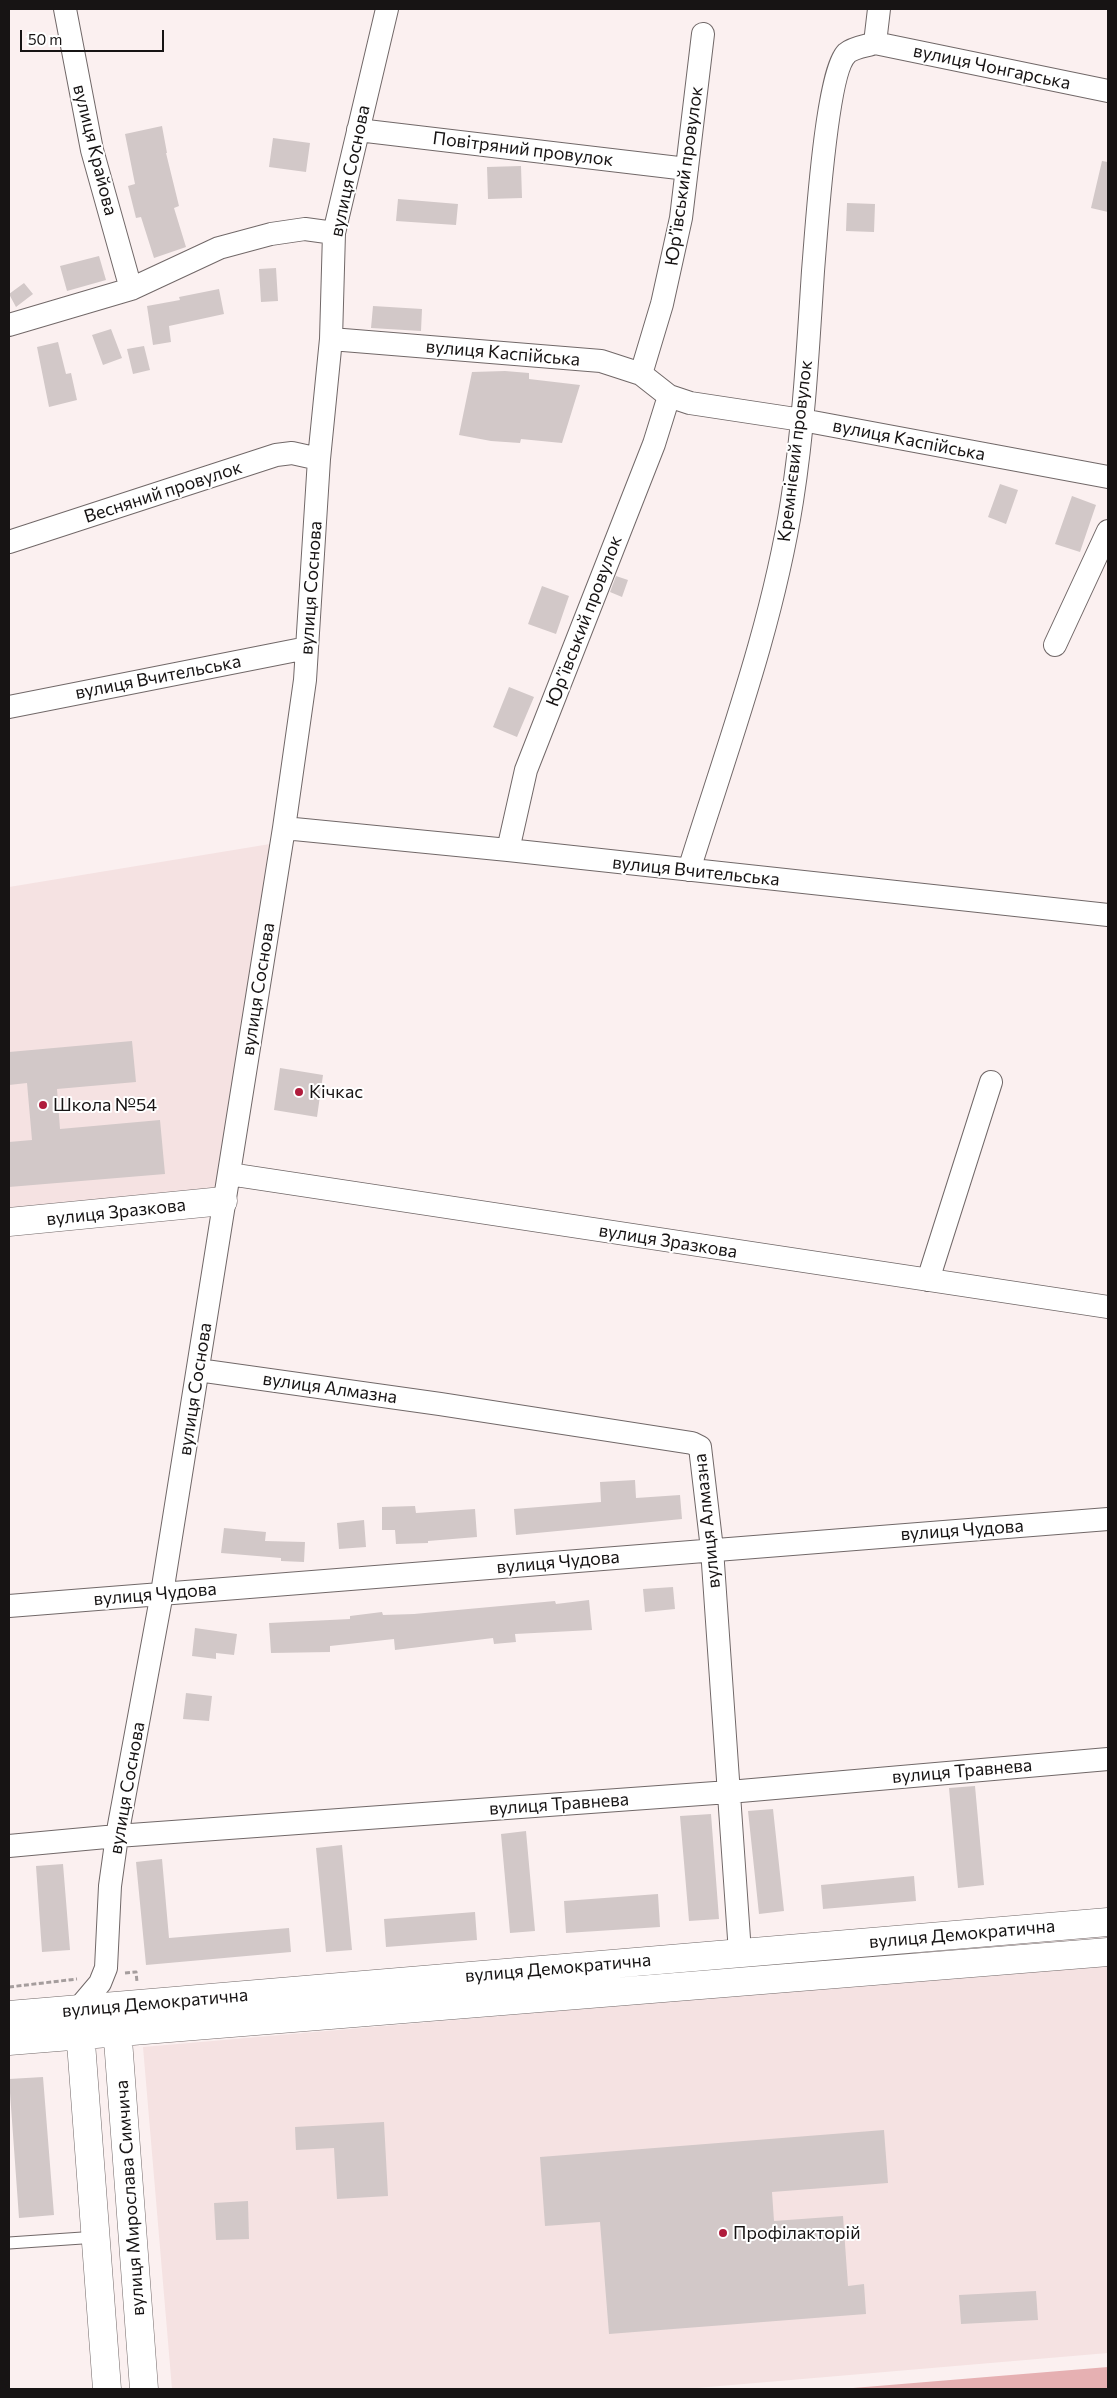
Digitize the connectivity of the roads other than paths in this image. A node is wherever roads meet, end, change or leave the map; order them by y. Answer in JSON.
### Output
{"nodes":[{"id":1,"x":387,"y":9,"type":"edge"},
{"id":2,"x":878,"y":9,"type":"edge"},
{"id":3,"x":68,"y":10,"type":"edge"},
{"id":4,"x":703,"y":34,"type":"dead end"},
{"id":5,"x":875,"y":43,"type":"junction"},
{"id":6,"x":1108,"y":91,"type":"edge"},
{"id":7,"x":358,"y":130,"type":"junction"},
{"id":8,"x":687,"y":168,"type":"junction"},
{"id":9,"x":334,"y":233,"type":"junction"},
{"id":10,"x":131,"y":289,"type":"junction"},
{"id":11,"x":9,"y":325,"type":"edge"},
{"id":12,"x":330,"y":339,"type":"junction"},
{"id":13,"x":641,"y":374,"type":"junction"},
{"id":14,"x":669,"y":396,"type":"junction"},
{"id":15,"x":802,"y":420,"type":"junction"},
{"id":16,"x":319,"y":459,"type":"junction"},
{"id":17,"x":1108,"y":477,"type":"edge"},
{"id":18,"x":1108,"y":531,"type":"edge"},
{"id":19,"x":9,"y":542,"type":"edge"},
{"id":20,"x":1055,"y":646,"type":"dead end"},
{"id":21,"x":307,"y":648,"type":"junction"},
{"id":22,"x":9,"y":707,"type":"edge"},
{"id":23,"x":284,"y":828,"type":"junction"},
{"id":24,"x":508,"y":850,"type":"junction"},
{"id":25,"x":689,"y":870,"type":"junction"},
{"id":26,"x":1108,"y":914,"type":"edge"},
{"id":27,"x":991,"y":1082,"type":"dead end"},
{"id":28,"x":229,"y":1174,"type":"junction"},
{"id":29,"x":223,"y":1202,"type":"junction"},
{"id":30,"x":9,"y":1222,"type":"edge"},
{"id":31,"x":928,"y":1280,"type":"junction"},
{"id":32,"x":1108,"y":1307,"type":"edge"},
{"id":33,"x":198,"y":1370,"type":"junction"},
{"id":34,"x":1108,"y":1519,"type":"edge"},
{"id":35,"x":712,"y":1549,"type":"junction"},
{"id":36,"x":162,"y":1593,"type":"junction"},
{"id":37,"x":9,"y":1606,"type":"edge"},
{"id":38,"x":1108,"y":1759,"type":"edge"},
{"id":39,"x":729,"y":1792,"type":"junction"},
{"id":40,"x":117,"y":1836,"type":"junction"},
{"id":41,"x":9,"y":1846,"type":"edge"},
{"id":42,"x":1108,"y":1922,"type":"edge"},
{"id":43,"x":1108,"y":1952,"type":"edge"},
{"id":44,"x":740,"y":1953,"type":"junction"},
{"id":45,"x":106,"y":1973,"type":"junction"},
{"id":46,"x":9,"y":2015,"type":"edge"},
{"id":47,"x":116,"y":2019,"type":"junction"},
{"id":48,"x":80,"y":2022,"type":"junction"},
{"id":49,"x":9,"y":2041,"type":"edge"},
{"id":50,"x":97,"y":2237,"type":"junction"},
{"id":51,"x":9,"y":2243,"type":"edge"},
{"id":52,"x":108,"y":2389,"type":"edge"},
{"id":53,"x":144,"y":2389,"type":"edge"}],
"edges":[{"from":1,"to":7,"type":"street","name":"вулиця Соснова"},
{"from":2,"to":5,"type":"street"},
{"from":3,"to":10,"type":"street","name":"вулиця Крайова"},
{"from":4,"to":8,"type":"street","name":"Юр’ївський провулок"},
{"from":5,"to":6,"type":"street","name":"вулиця Чонгарська"},
{"from":5,"to":15,"type":"street","name":"Кремнієвий провулок"},
{"from":7,"to":8,"type":"street","name":"Повітряний провулок"},
{"from":7,"to":9,"type":"street","name":"вулиця Соснова"},
{"from":8,"to":13,"type":"street","name":"Юр’ївський провулок"},
{"from":9,"to":10,"type":"street"},
{"from":9,"to":12,"type":"street","name":"вулиця Соснова"},
{"from":10,"to":11,"type":"street"},
{"from":12,"to":13,"type":"street","name":"вулиця Каспійська"},
{"from":12,"to":16,"type":"street","name":"вулиця Соснова"},
{"from":13,"to":14,"type":"street","name":"вулиця Каспійська"},
{"from":14,"to":15,"type":"street","name":"вулиця Каспійська"},
{"from":14,"to":24,"type":"street","name":"Юр’ївський провулок"},
{"from":15,"to":17,"type":"street","name":"вулиця Каспійська"},
{"from":15,"to":25,"type":"street","name":"Кремнієвий провулок"},
{"from":16,"to":19,"type":"street","name":"Весняний провулок"},
{"from":16,"to":21,"type":"street","name":"вулиця Соснова"},
{"from":18,"to":20,"type":"street"},
{"from":21,"to":22,"type":"street","name":"вулиця Вчительська"},
{"from":21,"to":23,"type":"street","name":"вулиця Соснова"},
{"from":23,"to":24,"type":"street","name":"вулиця Вчительська"},
{"from":23,"to":28,"type":"street","name":"вулиця Соснова"},
{"from":24,"to":25,"type":"street","name":"вулиця Вчительська"},
{"from":25,"to":26,"type":"street","name":"вулиця Вчительська"},
{"from":27,"to":31,"type":"street"},
{"from":28,"to":29,"type":"street","name":"вулиця Соснова"},
{"from":28,"to":31,"type":"street","name":"вулиця Зразкова"},
{"from":29,"to":30,"type":"street","name":"вулиця Зразкова"},
{"from":29,"to":33,"type":"street","name":"вулиця Соснова"},
{"from":31,"to":32,"type":"street","name":"вулиця Зразкова"},
{"from":33,"to":35,"type":"street","name":"вулиця Алмазна"},
{"from":33,"to":36,"type":"street","name":"вулиця Соснова"},
{"from":34,"to":35,"type":"street","name":"вулиця Чудова"},
{"from":35,"to":36,"type":"street","name":"вулиця Чудова"},
{"from":35,"to":39,"type":"street","name":"вулиця Алмазна"},
{"from":36,"to":37,"type":"street","name":"вулиця Чудова"},
{"from":36,"to":40,"type":"street","name":"вулиця Соснова"},
{"from":38,"to":39,"type":"street","name":"вулиця Травнева"},
{"from":39,"to":40,"type":"street","name":"вулиця Травнева"},
{"from":39,"to":44,"type":"street","name":"вулиця Алмазна"},
{"from":40,"to":41,"type":"street","name":"вулиця Травнева"},
{"from":40,"to":45,"type":"street","name":"вулиця Соснова"},
{"from":42,"to":44,"type":"street","name":"вулиця Демократична"},
{"from":43,"to":47,"type":"street","name":"вулиця Демократична"},
{"from":44,"to":47,"type":"street","name":"вулиця Демократична"},
{"from":45,"to":47,"type":"street","name":"вулиця Соснова"},
{"from":45,"to":48,"type":"street"},
{"from":46,"to":48,"type":"street","name":"вулиця Демократична"},
{"from":47,"to":48,"type":"street","name":"вулиця Демократична"},
{"from":47,"to":53,"type":"street","name":"вулиця Мирослава Симчича"},
{"from":48,"to":49,"type":"street","name":"вулиця Демократична"},
{"from":48,"to":50,"type":"street","name":"вулиця Мирослава Симчича"},
{"from":50,"to":51,"type":"lane"},
{"from":50,"to":52,"type":"street","name":"вулиця Мирослава Симчича"}]}
